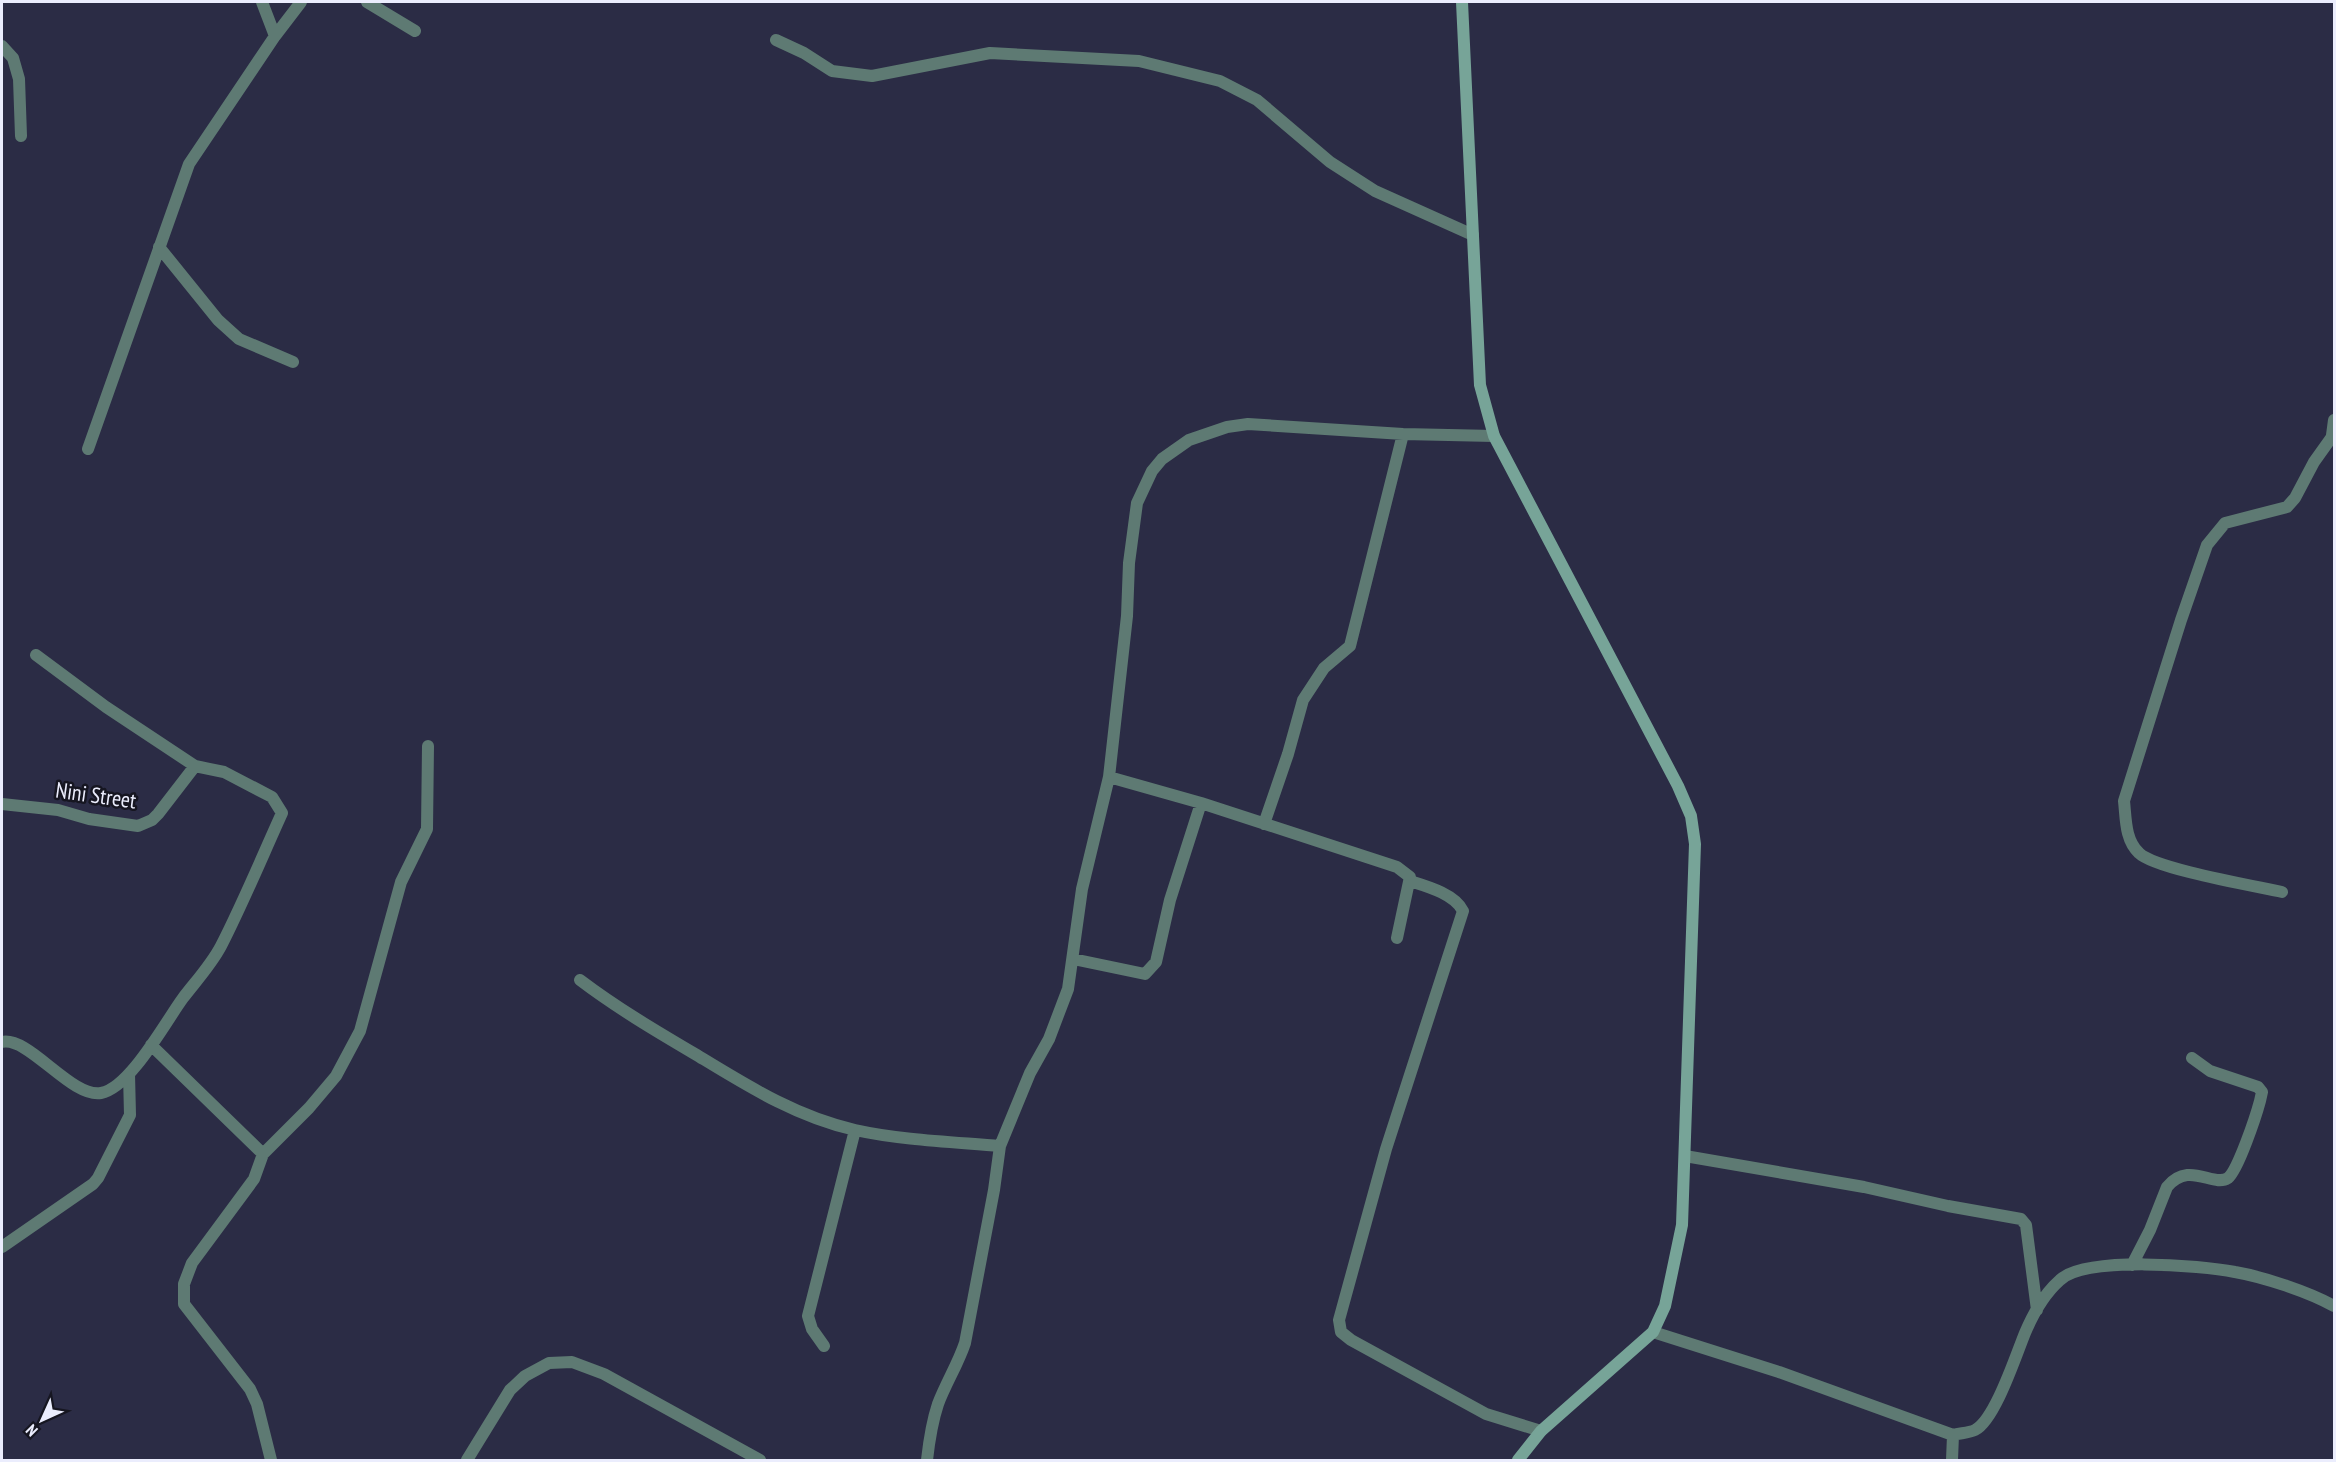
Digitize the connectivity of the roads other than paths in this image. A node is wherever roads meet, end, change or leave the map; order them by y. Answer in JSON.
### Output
{"nodes":[{"id":1,"x":262,"y":2,"type":"edge"},
{"id":2,"x":301,"y":2,"type":"edge"},
{"id":3,"x":367,"y":2,"type":"edge"},
{"id":4,"x":1462,"y":2,"type":"edge"},
{"id":5,"x":415,"y":31,"type":"dead end"},
{"id":6,"x":275,"y":36,"type":"junction"},
{"id":7,"x":776,"y":40,"type":"dead end"},
{"id":8,"x":2,"y":46,"type":"edge"},
{"id":9,"x":21,"y":135,"type":"dead end"},
{"id":10,"x":1473,"y":235,"type":"junction"},
{"id":11,"x":159,"y":247,"type":"junction"},
{"id":12,"x":294,"y":362,"type":"dead end"},
{"id":13,"x":2334,"y":420,"type":"edge"},
{"id":14,"x":1403,"y":434,"type":"junction"},
{"id":15,"x":2333,"y":434,"type":"edge"},
{"id":16,"x":1494,"y":436,"type":"junction"},
{"id":17,"x":88,"y":449,"type":"dead end"},
{"id":18,"x":36,"y":655,"type":"dead end"},
{"id":19,"x":428,"y":746,"type":"dead end"},
{"id":20,"x":195,"y":766,"type":"junction"},
{"id":21,"x":1109,"y":777,"type":"junction"},
{"id":22,"x":1201,"y":803,"type":"junction"},
{"id":23,"x":2,"y":804,"type":"edge"},
{"id":24,"x":1264,"y":824,"type":"junction"},
{"id":25,"x":1410,"y":881,"type":"junction"},
{"id":26,"x":2282,"y":892,"type":"dead end"},
{"id":27,"x":1397,"y":938,"type":"dead end"},
{"id":28,"x":1073,"y":958,"type":"junction"},
{"id":29,"x":580,"y":981,"type":"dead end"},
{"id":30,"x":2,"y":1042,"type":"edge"},
{"id":31,"x":151,"y":1046,"type":"junction"},
{"id":32,"x":2192,"y":1058,"type":"dead end"},
{"id":33,"x":129,"y":1074,"type":"junction"},
{"id":34,"x":855,"y":1130,"type":"junction"},
{"id":35,"x":1000,"y":1146,"type":"junction"},
{"id":36,"x":263,"y":1154,"type":"junction"},
{"id":37,"x":1684,"y":1156,"type":"junction"},
{"id":38,"x":2,"y":1247,"type":"edge"},
{"id":39,"x":2132,"y":1265,"type":"junction"},
{"id":40,"x":2334,"y":1305,"type":"edge"},
{"id":41,"x":2037,"y":1310,"type":"junction"},
{"id":42,"x":1653,"y":1332,"type":"junction"},
{"id":43,"x":824,"y":1346,"type":"dead end"},
{"id":44,"x":1541,"y":1431,"type":"junction"},
{"id":45,"x":1953,"y":1435,"type":"junction"},
{"id":46,"x":757,"y":1460,"type":"edge"},
{"id":47,"x":271,"y":1461,"type":"edge"},
{"id":48,"x":466,"y":1461,"type":"edge"},
{"id":49,"x":927,"y":1461,"type":"edge"},
{"id":50,"x":1518,"y":1461,"type":"edge"},
{"id":51,"x":1953,"y":1461,"type":"edge"}],
"edges":[{"from":1,"to":6,"type":"street"},
{"from":2,"to":6,"type":"street"},
{"from":3,"to":5,"type":"street"},
{"from":4,"to":10,"type":"street"},
{"from":6,"to":11,"type":"street"},
{"from":7,"to":10,"type":"street"},
{"from":8,"to":9,"type":"street"},
{"from":10,"to":16,"type":"street"},
{"from":11,"to":12,"type":"street"},
{"from":11,"to":17,"type":"street"},
{"from":13,"to":15,"type":"street"},
{"from":14,"to":16,"type":"street"},
{"from":14,"to":21,"type":"street"},
{"from":14,"to":24,"type":"street"},
{"from":15,"to":26,"type":"street"},
{"from":16,"to":37,"type":"street"},
{"from":18,"to":20,"type":"street"},
{"from":19,"to":36,"type":"street"},
{"from":20,"to":23,"type":"street","name":"Nini Street"},
{"from":20,"to":31,"type":"street"},
{"from":21,"to":22,"type":"street"},
{"from":21,"to":28,"type":"street"},
{"from":22,"to":24,"type":"street"},
{"from":22,"to":28,"type":"street"},
{"from":24,"to":25,"type":"street"},
{"from":25,"to":27,"type":"street"},
{"from":25,"to":44,"type":"street"},
{"from":28,"to":35,"type":"street"},
{"from":29,"to":34,"type":"street"},
{"from":30,"to":33,"type":"street"},
{"from":31,"to":33,"type":"street"},
{"from":31,"to":36,"type":"street"},
{"from":32,"to":39,"type":"street"},
{"from":33,"to":38,"type":"street"},
{"from":34,"to":35,"type":"street"},
{"from":34,"to":43,"type":"street"},
{"from":35,"to":49,"type":"street"},
{"from":36,"to":47,"type":"street"},
{"from":37,"to":41,"type":"street"},
{"from":37,"to":42,"type":"street"},
{"from":39,"to":40,"type":"street"},
{"from":39,"to":41,"type":"street"},
{"from":41,"to":45,"type":"street"},
{"from":42,"to":44,"type":"street"},
{"from":42,"to":45,"type":"street"},
{"from":44,"to":50,"type":"street"},
{"from":45,"to":51,"type":"street"},
{"from":46,"to":48,"type":"street"}]}
